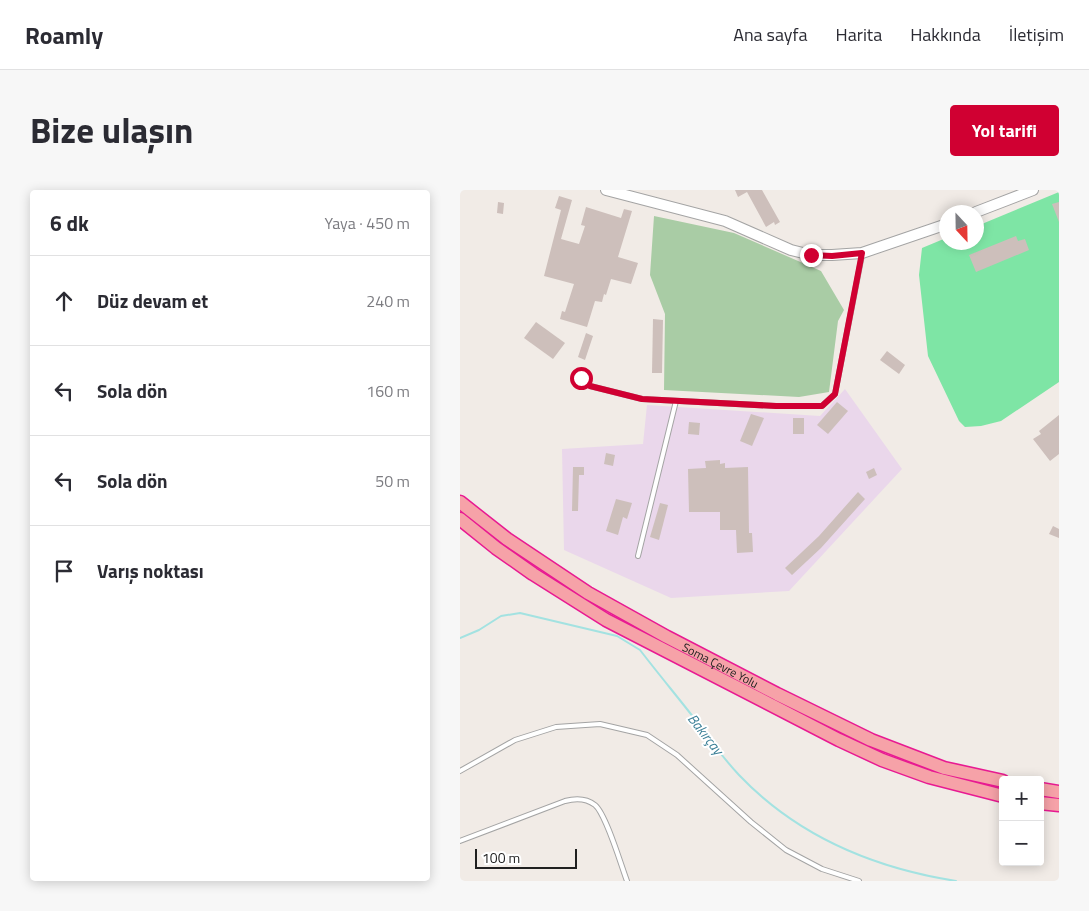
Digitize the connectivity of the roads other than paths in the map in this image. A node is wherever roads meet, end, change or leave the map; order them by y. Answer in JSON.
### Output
{"nodes":[{"id":1,"x":606,"y":190,"type":"edge"},
{"id":2,"x":1033,"y":190,"type":"edge"},
{"id":3,"x":984,"y":209,"type":"edge"},
{"id":4,"x":939,"y":226,"type":"edge"},
{"id":5,"x":862,"y":253,"type":"junction"},
{"id":6,"x":581,"y":378,"type":"dead end"},
{"id":7,"x":676,"y":401,"type":"junction"},
{"id":8,"x":460,"y":502,"type":"edge"},
{"id":9,"x":460,"y":519,"type":"edge"},
{"id":10,"x":638,"y":556,"type":"dead end"},
{"id":11,"x":460,"y":771,"type":"edge"},
{"id":12,"x":999,"y":780,"type":"edge"},
{"id":13,"x":1044,"y":790,"type":"edge"},
{"id":14,"x":1059,"y":792,"type":"edge"},
{"id":15,"x":999,"y":795,"type":"edge"},
{"id":16,"x":1044,"y":803,"type":"edge"},
{"id":17,"x":1059,"y":805,"type":"edge"},
{"id":18,"x":460,"y":841,"type":"edge"},
{"id":19,"x":627,"y":881,"type":"edge"},
{"id":20,"x":859,"y":881,"type":"edge"}],
"edges":[{"from":1,"to":5,"type":"street"},
{"from":2,"to":3,"type":"street"},
{"from":4,"to":5,"type":"street"},
{"from":5,"to":7,"type":"lane"},
{"from":6,"to":7,"type":"lane"},
{"from":7,"to":10,"type":"lane"},
{"from":8,"to":12,"type":"highway","name":"Soma Çevre Yolu"},
{"from":9,"to":15,"type":"highway","name":"Soma Çevre Yolu"},
{"from":11,"to":20,"type":"lane"},
{"from":13,"to":14,"type":"highway"},
{"from":16,"to":17,"type":"highway"},
{"from":18,"to":19,"type":"lane"}]}
